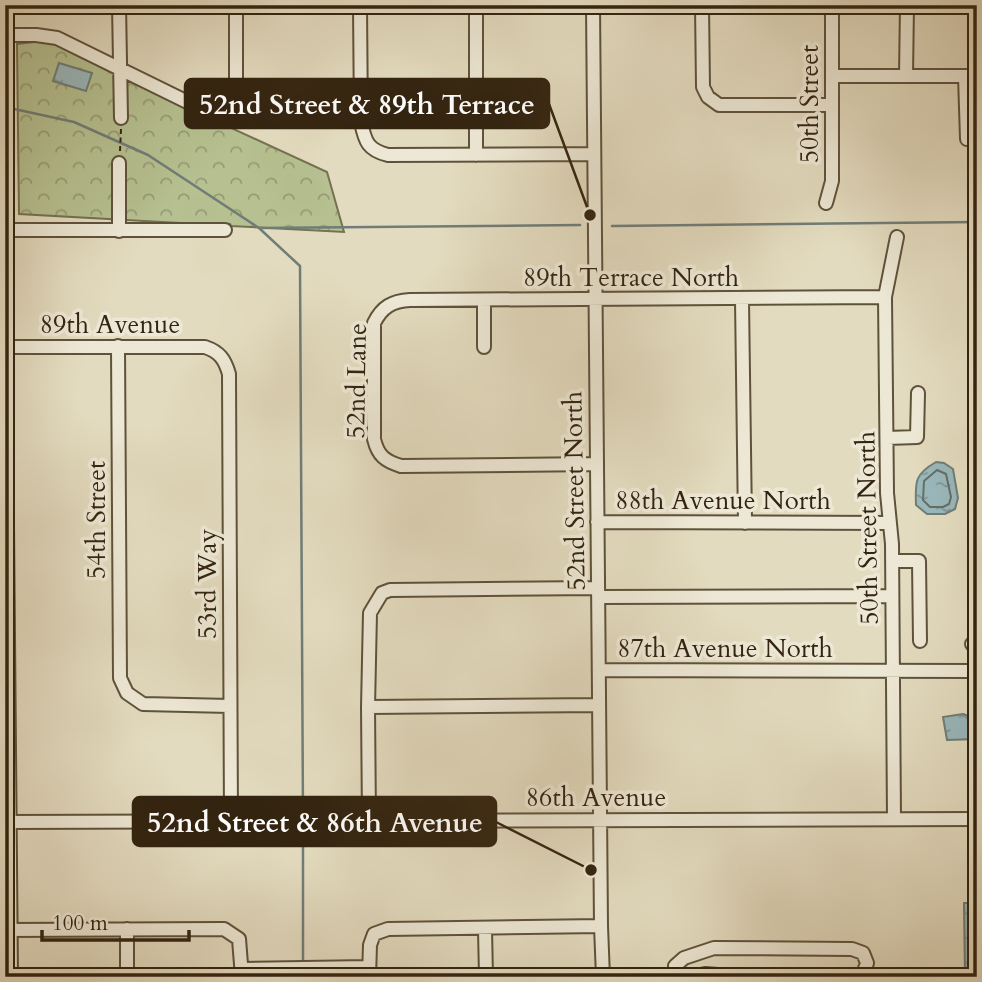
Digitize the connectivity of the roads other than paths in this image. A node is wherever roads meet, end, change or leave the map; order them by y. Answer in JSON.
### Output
{"nodes":[{"id":1,"x":119,"y":5,"type":"edge"},
{"id":2,"x":236,"y":5,"type":"edge"},
{"id":3,"x":360,"y":5,"type":"edge"},
{"id":4,"x":476,"y":5,"type":"edge"},
{"id":5,"x":593,"y":5,"type":"edge"},
{"id":6,"x":702,"y":5,"type":"edge"},
{"id":7,"x":832,"y":5,"type":"edge"},
{"id":8,"x":907,"y":5,"type":"edge"},
{"id":9,"x":5,"y":35,"type":"edge"},
{"id":10,"x":120,"y":70,"type":"junction"},
{"id":11,"x":832,"y":76,"type":"junction"},
{"id":12,"x":906,"y":76,"type":"junction"},
{"id":13,"x":971,"y":76,"type":"edge"},
{"id":14,"x":832,"y":105,"type":"junction"},
{"id":15,"x":121,"y":118,"type":"road end"},
{"id":16,"x":967,"y":139,"type":"dead end"},
{"id":17,"x":594,"y":154,"type":"junction"},
{"id":18,"x":476,"y":155,"type":"junction"},
{"id":19,"x":119,"y":163,"type":"road end"},
{"id":20,"x":826,"y":203,"type":"dead end"},
{"id":21,"x":5,"y":230,"type":"edge"},
{"id":22,"x":225,"y":230,"type":"dead end"},
{"id":23,"x":118,"y":231,"type":"junction"},
{"id":24,"x":897,"y":237,"type":"dead end"},
{"id":25,"x":5,"y":296,"type":"edge"},
{"id":26,"x":885,"y":297,"type":"junction"},
{"id":27,"x":484,"y":300,"type":"junction"},
{"id":28,"x":595,"y":300,"type":"junction"},
{"id":29,"x":742,"y":300,"type":"junction"},
{"id":30,"x":380,"y":311,"type":"joint"},
{"id":31,"x":6,"y":346,"type":"edge"},
{"id":32,"x":118,"y":346,"type":"junction"},
{"id":33,"x":484,"y":347,"type":"dead end"},
{"id":34,"x":215,"y":350,"type":"joint"},
{"id":35,"x":918,"y":393,"type":"dead end"},
{"id":36,"x":887,"y":438,"type":"junction"},
{"id":37,"x":597,"y":464,"type":"junction"},
{"id":38,"x":597,"y":522,"type":"junction"},
{"id":39,"x":745,"y":523,"type":"junction"},
{"id":40,"x":890,"y":523,"type":"junction"},
{"id":41,"x":892,"y":561,"type":"junction"},
{"id":42,"x":598,"y":592,"type":"junction"},
{"id":43,"x":892,"y":596,"type":"junction"},
{"id":44,"x":920,"y":641,"type":"dead end"},
{"id":45,"x":598,"y":670,"type":"junction"},
{"id":46,"x":977,"y":671,"type":"edge"},
{"id":47,"x":892,"y":672,"type":"junction"},
{"id":48,"x":599,"y":705,"type":"junction"},
{"id":49,"x":230,"y":706,"type":"junction"},
{"id":50,"x":368,"y":707,"type":"junction"},
{"id":51,"x":894,"y":819,"type":"junction"},
{"id":52,"x":977,"y":819,"type":"edge"},
{"id":53,"x":369,"y":820,"type":"junction"},
{"id":54,"x":600,"y":820,"type":"junction"},
{"id":55,"x":231,"y":821,"type":"junction"},
{"id":56,"x":7,"y":822,"type":"edge"},
{"id":57,"x":601,"y":926,"type":"junction"},
{"id":58,"x":127,"y":929,"type":"junction"},
{"id":59,"x":485,"y":929,"type":"junction"},
{"id":60,"x":8,"y":930,"type":"edge"},
{"id":61,"x":369,"y":972,"type":"edge"},
{"id":62,"x":242,"y":973,"type":"edge"},
{"id":63,"x":11,"y":977,"type":"edge"},
{"id":64,"x":127,"y":977,"type":"edge"},
{"id":65,"x":486,"y":977,"type":"edge"},
{"id":66,"x":603,"y":977,"type":"edge"},
{"id":67,"x":675,"y":977,"type":"edge"},
{"id":68,"x":691,"y":977,"type":"edge"},
{"id":69,"x":744,"y":977,"type":"edge"},
{"id":70,"x":862,"y":977,"type":"edge"}],
"edges":[{"from":1,"to":10,"type":"street"},
{"from":2,"to":10,"type":"street"},
{"from":3,"to":18,"type":"street"},
{"from":4,"to":18,"type":"street"},
{"from":5,"to":17,"type":"street","name":"52nd Street North"},
{"from":6,"to":14,"type":"street"},
{"from":7,"to":11,"type":"street","name":"50th Street"},
{"from":8,"to":12,"type":"street"},
{"from":9,"to":10,"type":"street"},
{"from":10,"to":15,"type":"street"},
{"from":11,"to":12,"type":"street"},
{"from":11,"to":14,"type":"street","name":"50th Street"},
{"from":12,"to":13,"type":"street"},
{"from":13,"to":16,"type":"street"},
{"from":14,"to":20,"type":"street","name":"50th Street"},
{"from":17,"to":18,"type":"street"},
{"from":17,"to":28,"type":"street","name":"52nd Street North"},
{"from":19,"to":23,"type":"street"},
{"from":21,"to":23,"type":"street"},
{"from":22,"to":23,"type":"street"},
{"from":24,"to":26,"type":"street","name":"50th Street North"},
{"from":25,"to":31,"type":"street"},
{"from":26,"to":29,"type":"street","name":"89th Terrace North"},
{"from":26,"to":36,"type":"street","name":"50th Street North"},
{"from":27,"to":28,"type":"street","name":"89th Terrace North"},
{"from":27,"to":30,"type":"street","name":"89th Terrace North"},
{"from":27,"to":33,"type":"street"},
{"from":28,"to":29,"type":"street","name":"89th Terrace North"},
{"from":28,"to":37,"type":"street","name":"52nd Street North"},
{"from":29,"to":39,"type":"street"},
{"from":30,"to":37,"type":"street","name":"52nd Lane"},
{"from":31,"to":32,"type":"street","name":"89th Avenue"},
{"from":31,"to":56,"type":"street"},
{"from":32,"to":34,"type":"street","name":"89th Avenue"},
{"from":32,"to":49,"type":"street","name":"54th Street"},
{"from":34,"to":49,"type":"street","name":"53rd Way"},
{"from":35,"to":36,"type":"street"},
{"from":36,"to":40,"type":"street","name":"50th Street North"},
{"from":37,"to":38,"type":"street","name":"52nd Street North"},
{"from":38,"to":39,"type":"street","name":"88th Avenue North"},
{"from":38,"to":42,"type":"street","name":"52nd Street North"},
{"from":39,"to":40,"type":"street","name":"88th Avenue North"},
{"from":40,"to":41,"type":"street","name":"50th Street North"},
{"from":41,"to":43,"type":"street","name":"50th Street North"},
{"from":41,"to":44,"type":"street"},
{"from":42,"to":43,"type":"street"},
{"from":42,"to":45,"type":"street","name":"52nd Street North"},
{"from":42,"to":50,"type":"street"},
{"from":43,"to":47,"type":"street","name":"50th Street North"},
{"from":45,"to":47,"type":"street","name":"87th Avenue North"},
{"from":45,"to":48,"type":"street","name":"52nd Street North"},
{"from":46,"to":47,"type":"street","name":"87th Avenue North"},
{"from":47,"to":51,"type":"street","name":"50th Street North"},
{"from":48,"to":50,"type":"street"},
{"from":48,"to":54,"type":"street","name":"52nd Street North"},
{"from":49,"to":55,"type":"street","name":"53rd Way"},
{"from":50,"to":53,"type":"street"},
{"from":51,"to":52,"type":"street","name":"86th Avenue"},
{"from":51,"to":54,"type":"street","name":"86th Avenue"},
{"from":53,"to":54,"type":"street","name":"86th Avenue"},
{"from":53,"to":55,"type":"street","name":"86th Avenue"},
{"from":54,"to":57,"type":"street","name":"52nd Street North"},
{"from":55,"to":56,"type":"street","name":"86th Avenue"},
{"from":56,"to":60,"type":"street"},
{"from":57,"to":59,"type":"street"},
{"from":57,"to":66,"type":"street","name":"52nd Street North"},
{"from":58,"to":60,"type":"street"},
{"from":58,"to":62,"type":"street"},
{"from":58,"to":64,"type":"street"},
{"from":59,"to":61,"type":"street"},
{"from":59,"to":65,"type":"street"},
{"from":60,"to":63,"type":"street"},
{"from":61,"to":62,"type":"street"},
{"from":67,"to":70,"type":"street"},
{"from":68,"to":69,"type":"street"}]}
